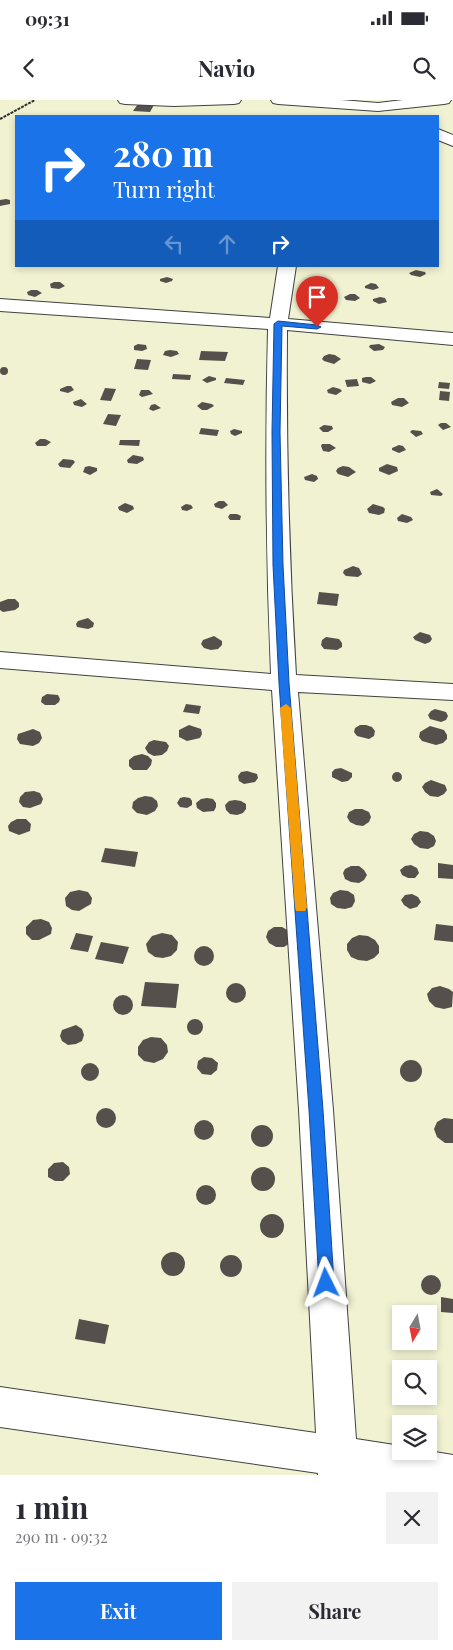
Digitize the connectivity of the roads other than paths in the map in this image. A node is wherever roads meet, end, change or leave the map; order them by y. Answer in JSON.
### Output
{"nodes":[{"id":1,"x":126,"y":100,"type":"edge"},
{"id":2,"x":234,"y":100,"type":"edge"},
{"id":3,"x":262,"y":100,"type":"edge"},
{"id":4,"x":278,"y":100,"type":"edge"},
{"id":5,"x":444,"y":100,"type":"edge"},
{"id":6,"x":378,"y":107,"type":"junction"},
{"id":7,"x":273,"y":115,"type":"edge"},
{"id":8,"x":397,"y":115,"type":"edge"},
{"id":9,"x":439,"y":134,"type":"edge"},
{"id":10,"x":453,"y":141,"type":"edge"},
{"id":11,"x":287,"y":267,"type":"edge"},
{"id":12,"x":0,"y":305,"type":"edge"},
{"id":13,"x":278,"y":324,"type":"junction"},
{"id":14,"x":453,"y":339,"type":"edge"},
{"id":15,"x":0,"y":660,"type":"edge"},
{"id":16,"x":284,"y":683,"type":"junction"},
{"id":17,"x":453,"y":692,"type":"edge"},
{"id":18,"x":0,"y":1408,"type":"edge"},
{"id":19,"x":337,"y":1465,"type":"edge"},
{"id":20,"x":453,"y":1475,"type":"edge"}],
"edges":[{"from":1,"to":2,"type":"street"},
{"from":3,"to":7,"type":"street"},
{"from":4,"to":6,"type":"street"},
{"from":5,"to":6,"type":"street"},
{"from":6,"to":8,"type":"street"},
{"from":9,"to":10,"type":"street"},
{"from":11,"to":13,"type":"street"},
{"from":12,"to":13,"type":"street"},
{"from":13,"to":14,"type":"street"},
{"from":13,"to":16,"type":"street"},
{"from":15,"to":16,"type":"street"},
{"from":16,"to":17,"type":"street"},
{"from":16,"to":19,"type":"street"},
{"from":18,"to":19,"type":"street"},
{"from":19,"to":20,"type":"street"}]}
